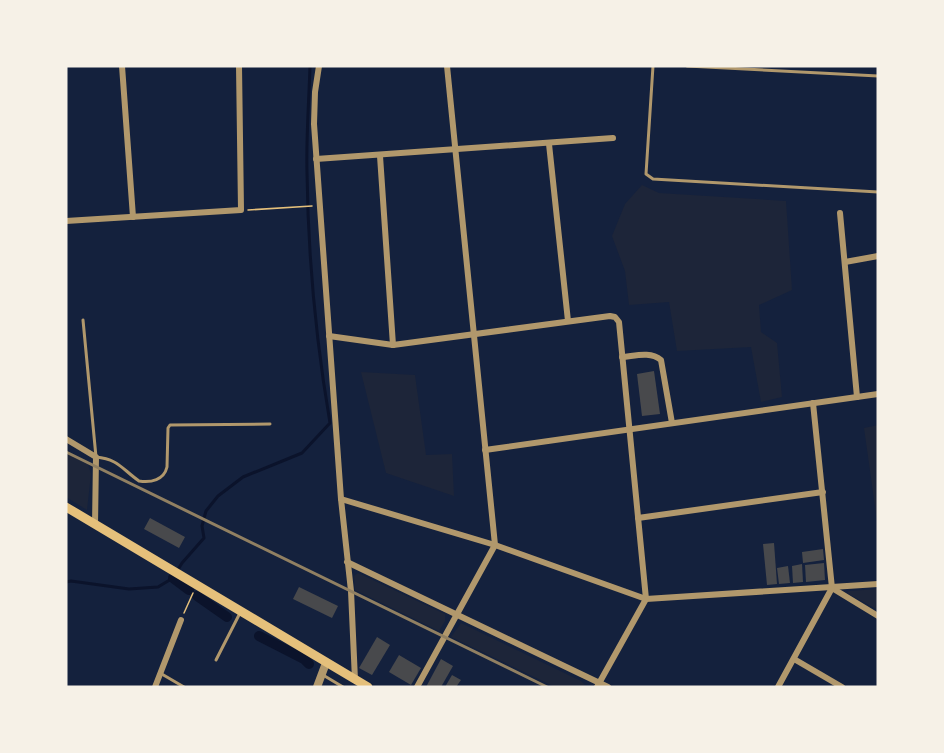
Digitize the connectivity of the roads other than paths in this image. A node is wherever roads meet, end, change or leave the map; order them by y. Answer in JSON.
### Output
{"nodes":[{"id":1,"x":122,"y":66,"type":"edge"},
{"id":2,"x":239,"y":66,"type":"edge"},
{"id":3,"x":319,"y":66,"type":"edge"},
{"id":4,"x":447,"y":66,"type":"edge"},
{"id":5,"x":652,"y":66,"type":"edge"},
{"id":6,"x":687,"y":66,"type":"edge"},
{"id":7,"x":878,"y":76,"type":"edge"},
{"id":8,"x":613,"y":138,"type":"dead end"},
{"id":9,"x":549,"y":144,"type":"junction"},
{"id":10,"x":456,"y":150,"type":"junction"},
{"id":11,"x":380,"y":156,"type":"junction"},
{"id":12,"x":316,"y":159,"type":"junction"},
{"id":13,"x":878,"y":192,"type":"edge"},
{"id":14,"x":840,"y":213,"type":"dead end"},
{"id":15,"x":133,"y":217,"type":"junction"},
{"id":16,"x":66,"y":221,"type":"edge"},
{"id":17,"x":878,"y":256,"type":"edge"},
{"id":18,"x":845,"y":262,"type":"junction"},
{"id":19,"x":83,"y":321,"type":"dead end"},
{"id":20,"x":568,"y":321,"type":"junction"},
{"id":21,"x":474,"y":334,"type":"junction"},
{"id":22,"x":329,"y":336,"type":"junction"},
{"id":23,"x":393,"y":345,"type":"junction"},
{"id":24,"x":622,"y":357,"type":"junction"},
{"id":25,"x":878,"y":394,"type":"edge"},
{"id":26,"x":857,"y":397,"type":"junction"},
{"id":27,"x":813,"y":403,"type":"junction"},
{"id":28,"x":672,"y":423,"type":"junction"},
{"id":29,"x":270,"y":424,"type":"dead end"},
{"id":30,"x":629,"y":429,"type":"junction"},
{"id":31,"x":66,"y":439,"type":"edge"},
{"id":32,"x":485,"y":450,"type":"junction"},
{"id":33,"x":96,"y":457,"type":"junction"},
{"id":34,"x":823,"y":492,"type":"junction"},
{"id":35,"x":341,"y":499,"type":"junction"},
{"id":36,"x":66,"y":507,"type":"edge"},
{"id":37,"x":638,"y":518,"type":"junction"},
{"id":38,"x":95,"y":525,"type":"junction"},
{"id":39,"x":495,"y":545,"type":"junction"},
{"id":40,"x":348,"y":562,"type":"junction"},
{"id":41,"x":878,"y":584,"type":"edge"},
{"id":42,"x":832,"y":588,"type":"junction"},
{"id":43,"x":646,"y":599,"type":"junction"},
{"id":44,"x":240,"y":612,"type":"junction"},
{"id":45,"x":457,"y":614,"type":"junction"},
{"id":46,"x":878,"y":616,"type":"edge"},
{"id":47,"x":181,"y":620,"type":"road end"},
{"id":48,"x":794,"y":659,"type":"junction"},
{"id":49,"x":216,"y":660,"type":"dead end"},
{"id":50,"x":326,"y":663,"type":"junction"},
{"id":51,"x":160,"y":674,"type":"junction"},
{"id":52,"x":322,"y":675,"type":"junction"},
{"id":53,"x":355,"y":680,"type":"junction"},
{"id":54,"x":598,"y":685,"type":"edge"},
{"id":55,"x":155,"y":687,"type":"edge"},
{"id":56,"x":184,"y":687,"type":"edge"},
{"id":57,"x":317,"y":687,"type":"edge"},
{"id":58,"x":344,"y":687,"type":"edge"},
{"id":59,"x":368,"y":687,"type":"edge"},
{"id":60,"x":417,"y":687,"type":"edge"},
{"id":61,"x":608,"y":687,"type":"edge"},
{"id":62,"x":778,"y":687,"type":"edge"},
{"id":63,"x":842,"y":687,"type":"edge"}],
"edges":[{"from":1,"to":15,"type":"street"},
{"from":2,"to":15,"type":"street"},
{"from":3,"to":12,"type":"street"},
{"from":4,"to":10,"type":"street"},
{"from":5,"to":13,"type":"lane"},
{"from":6,"to":7,"type":"lane"},
{"from":8,"to":9,"type":"street"},
{"from":9,"to":10,"type":"street"},
{"from":9,"to":20,"type":"street"},
{"from":10,"to":11,"type":"street"},
{"from":10,"to":21,"type":"street"},
{"from":11,"to":12,"type":"street"},
{"from":11,"to":23,"type":"street"},
{"from":12,"to":22,"type":"street"},
{"from":14,"to":18,"type":"street"},
{"from":15,"to":16,"type":"street"},
{"from":17,"to":18,"type":"street"},
{"from":18,"to":26,"type":"street"},
{"from":19,"to":33,"type":"lane"},
{"from":20,"to":21,"type":"street"},
{"from":20,"to":24,"type":"street"},
{"from":21,"to":23,"type":"street"},
{"from":21,"to":32,"type":"street"},
{"from":22,"to":23,"type":"street"},
{"from":22,"to":35,"type":"street"},
{"from":24,"to":28,"type":"street"},
{"from":24,"to":30,"type":"street"},
{"from":25,"to":26,"type":"street"},
{"from":26,"to":27,"type":"street"},
{"from":27,"to":28,"type":"street"},
{"from":27,"to":34,"type":"street"},
{"from":28,"to":30,"type":"street"},
{"from":29,"to":33,"type":"lane"},
{"from":30,"to":32,"type":"street"},
{"from":30,"to":37,"type":"street"},
{"from":31,"to":33,"type":"street"},
{"from":32,"to":39,"type":"street"},
{"from":33,"to":38,"type":"street"},
{"from":34,"to":37,"type":"street"},
{"from":34,"to":42,"type":"street"},
{"from":35,"to":39,"type":"street"},
{"from":35,"to":40,"type":"street"},
{"from":36,"to":38,"type":"main road"},
{"from":37,"to":43,"type":"street"},
{"from":38,"to":44,"type":"main road"},
{"from":39,"to":43,"type":"street"},
{"from":39,"to":45,"type":"street"},
{"from":40,"to":45,"type":"street"},
{"from":40,"to":53,"type":"street"},
{"from":41,"to":42,"type":"street"},
{"from":42,"to":43,"type":"street"},
{"from":42,"to":46,"type":"street"},
{"from":42,"to":48,"type":"street"},
{"from":43,"to":54,"type":"street"},
{"from":44,"to":49,"type":"lane"},
{"from":44,"to":50,"type":"main road"},
{"from":45,"to":54,"type":"street"},
{"from":45,"to":60,"type":"street"},
{"from":47,"to":51,"type":"street"},
{"from":48,"to":62,"type":"street"},
{"from":48,"to":63,"type":"street"},
{"from":50,"to":52,"type":"street"},
{"from":50,"to":53,"type":"main road"},
{"from":51,"to":55,"type":"street"},
{"from":51,"to":56,"type":"lane"},
{"from":52,"to":57,"type":"street"},
{"from":52,"to":58,"type":"lane"},
{"from":53,"to":59,"type":"main road"},
{"from":54,"to":61,"type":"street"}]}
